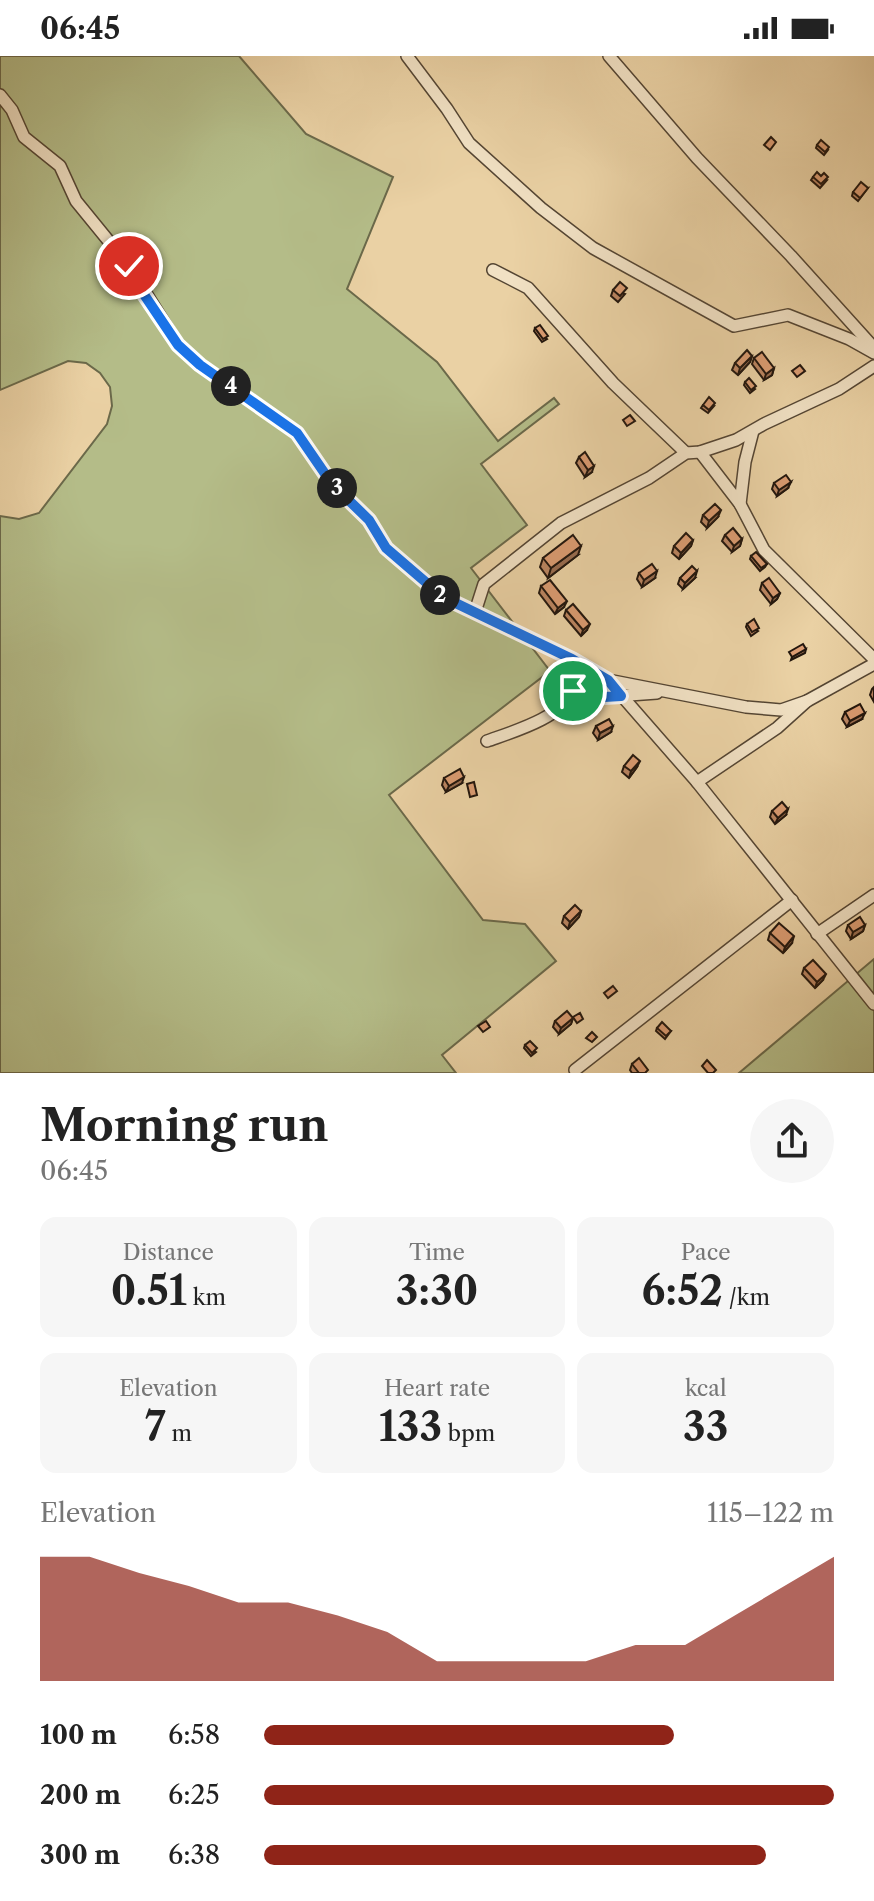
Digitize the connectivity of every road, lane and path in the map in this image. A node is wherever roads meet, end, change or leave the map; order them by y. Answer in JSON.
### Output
{"nodes":[{"id":1,"x":407,"y":56,"type":"edge"},
{"id":2,"x":609,"y":56,"type":"edge"},
{"id":3,"x":0,"y":95,"type":"edge"},
{"id":4,"x":493,"y":270,"type":"dead end"},
{"id":5,"x":874,"y":351,"type":"edge"},
{"id":6,"x":874,"y":366,"type":"edge"},
{"id":7,"x":753,"y":431,"type":"junction"},
{"id":8,"x":700,"y":452,"type":"junction"},
{"id":9,"x":686,"y":453,"type":"junction"},
{"id":10,"x":740,"y":504,"type":"junction"},
{"id":11,"x":475,"y":612,"type":"junction"},
{"id":12,"x":874,"y":662,"type":"edge"},
{"id":13,"x":577,"y":671,"type":"dead end"},
{"id":14,"x":608,"y":680,"type":"junction"},
{"id":15,"x":663,"y":691,"type":"junction"},
{"id":16,"x":621,"y":696,"type":"junction"},
{"id":17,"x":807,"y":701,"type":"junction"},
{"id":18,"x":557,"y":710,"type":"junction"},
{"id":19,"x":487,"y":741,"type":"dead end"},
{"id":20,"x":697,"y":782,"type":"junction"},
{"id":21,"x":874,"y":895,"type":"edge"},
{"id":22,"x":792,"y":900,"type":"junction"},
{"id":23,"x":817,"y":934,"type":"junction"},
{"id":24,"x":874,"y":1004,"type":"edge"},
{"id":25,"x":575,"y":1070,"type":"dead end"}],
"edges":[{"from":1,"to":5,"type":"street"},
{"from":2,"to":5,"type":"street"},
{"from":3,"to":11,"type":"street"},
{"from":4,"to":9,"type":"street"},
{"from":6,"to":7,"type":"street"},
{"from":7,"to":8,"type":"street"},
{"from":7,"to":10,"type":"street"},
{"from":8,"to":9,"type":"street"},
{"from":8,"to":10,"type":"street"},
{"from":9,"to":11,"type":"street"},
{"from":10,"to":12,"type":"street"},
{"from":11,"to":14,"type":"street"},
{"from":12,"to":17,"type":"street"},
{"from":13,"to":18,"type":"street"},
{"from":14,"to":15,"type":"street"},
{"from":14,"to":16,"type":"street"},
{"from":15,"to":16,"type":"street"},
{"from":15,"to":17,"type":"street"},
{"from":16,"to":18,"type":"street"},
{"from":16,"to":20,"type":"street"},
{"from":17,"to":20,"type":"street"},
{"from":18,"to":19,"type":"street"},
{"from":20,"to":22,"type":"street"},
{"from":21,"to":23,"type":"street"},
{"from":22,"to":23,"type":"street"},
{"from":22,"to":25,"type":"street"},
{"from":23,"to":24,"type":"street"}]}
